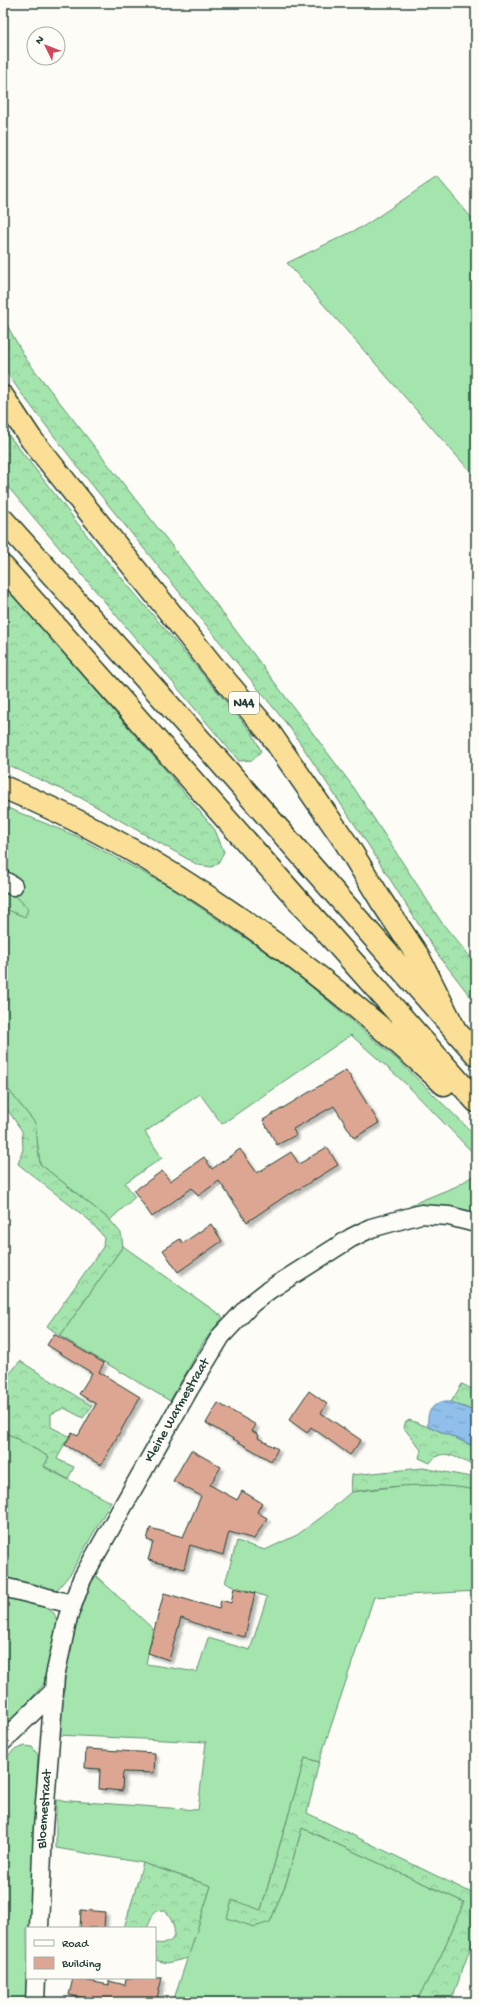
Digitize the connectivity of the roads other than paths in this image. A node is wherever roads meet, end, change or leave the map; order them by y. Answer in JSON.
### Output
{"nodes":[{"id":1,"x":3,"y":396,"type":"edge"},
{"id":2,"x":3,"y":520,"type":"edge"},
{"id":3,"x":3,"y":567,"type":"edge"},
{"id":4,"x":3,"y":787,"type":"edge"},
{"id":5,"x":3,"y":880,"type":"edge"},
{"id":6,"x":3,"y":886,"type":"edge"},
{"id":7,"x":455,"y":1030,"type":"junction"},
{"id":8,"x":476,"y":1054,"type":"edge"},
{"id":9,"x":476,"y":1101,"type":"edge"},
{"id":10,"x":476,"y":1115,"type":"edge"},
{"id":11,"x":476,"y":1223,"type":"edge"},
{"id":12,"x":3,"y":1587,"type":"edge"},
{"id":13,"x":72,"y":1604,"type":"junction"},
{"id":14,"x":54,"y":1691,"type":"junction"},
{"id":15,"x":3,"y":1741,"type":"edge"},
{"id":16,"x":39,"y":1927,"type":"edge"},
{"id":17,"x":36,"y":1979,"type":"edge"},
{"id":18,"x":35,"y":2002,"type":"edge"}],
"edges":[{"from":1,"to":7,"type":"highway","number":"N44"},
{"from":2,"to":7,"type":"highway"},
{"from":3,"to":9,"type":"highway"},
{"from":4,"to":10,"type":"highway"},
{"from":5,"to":6,"type":"street"},
{"from":7,"to":8,"type":"highway","number":"N44"},
{"from":11,"to":13,"type":"street","name":"Kleine Warmestraat"},
{"from":12,"to":13,"type":"street"},
{"from":13,"to":14,"type":"street","name":"Kleine Warmestraat"},
{"from":14,"to":15,"type":"street"},
{"from":14,"to":16,"type":"street","name":"Bloemestraat"},
{"from":17,"to":18,"type":"street"}]}
